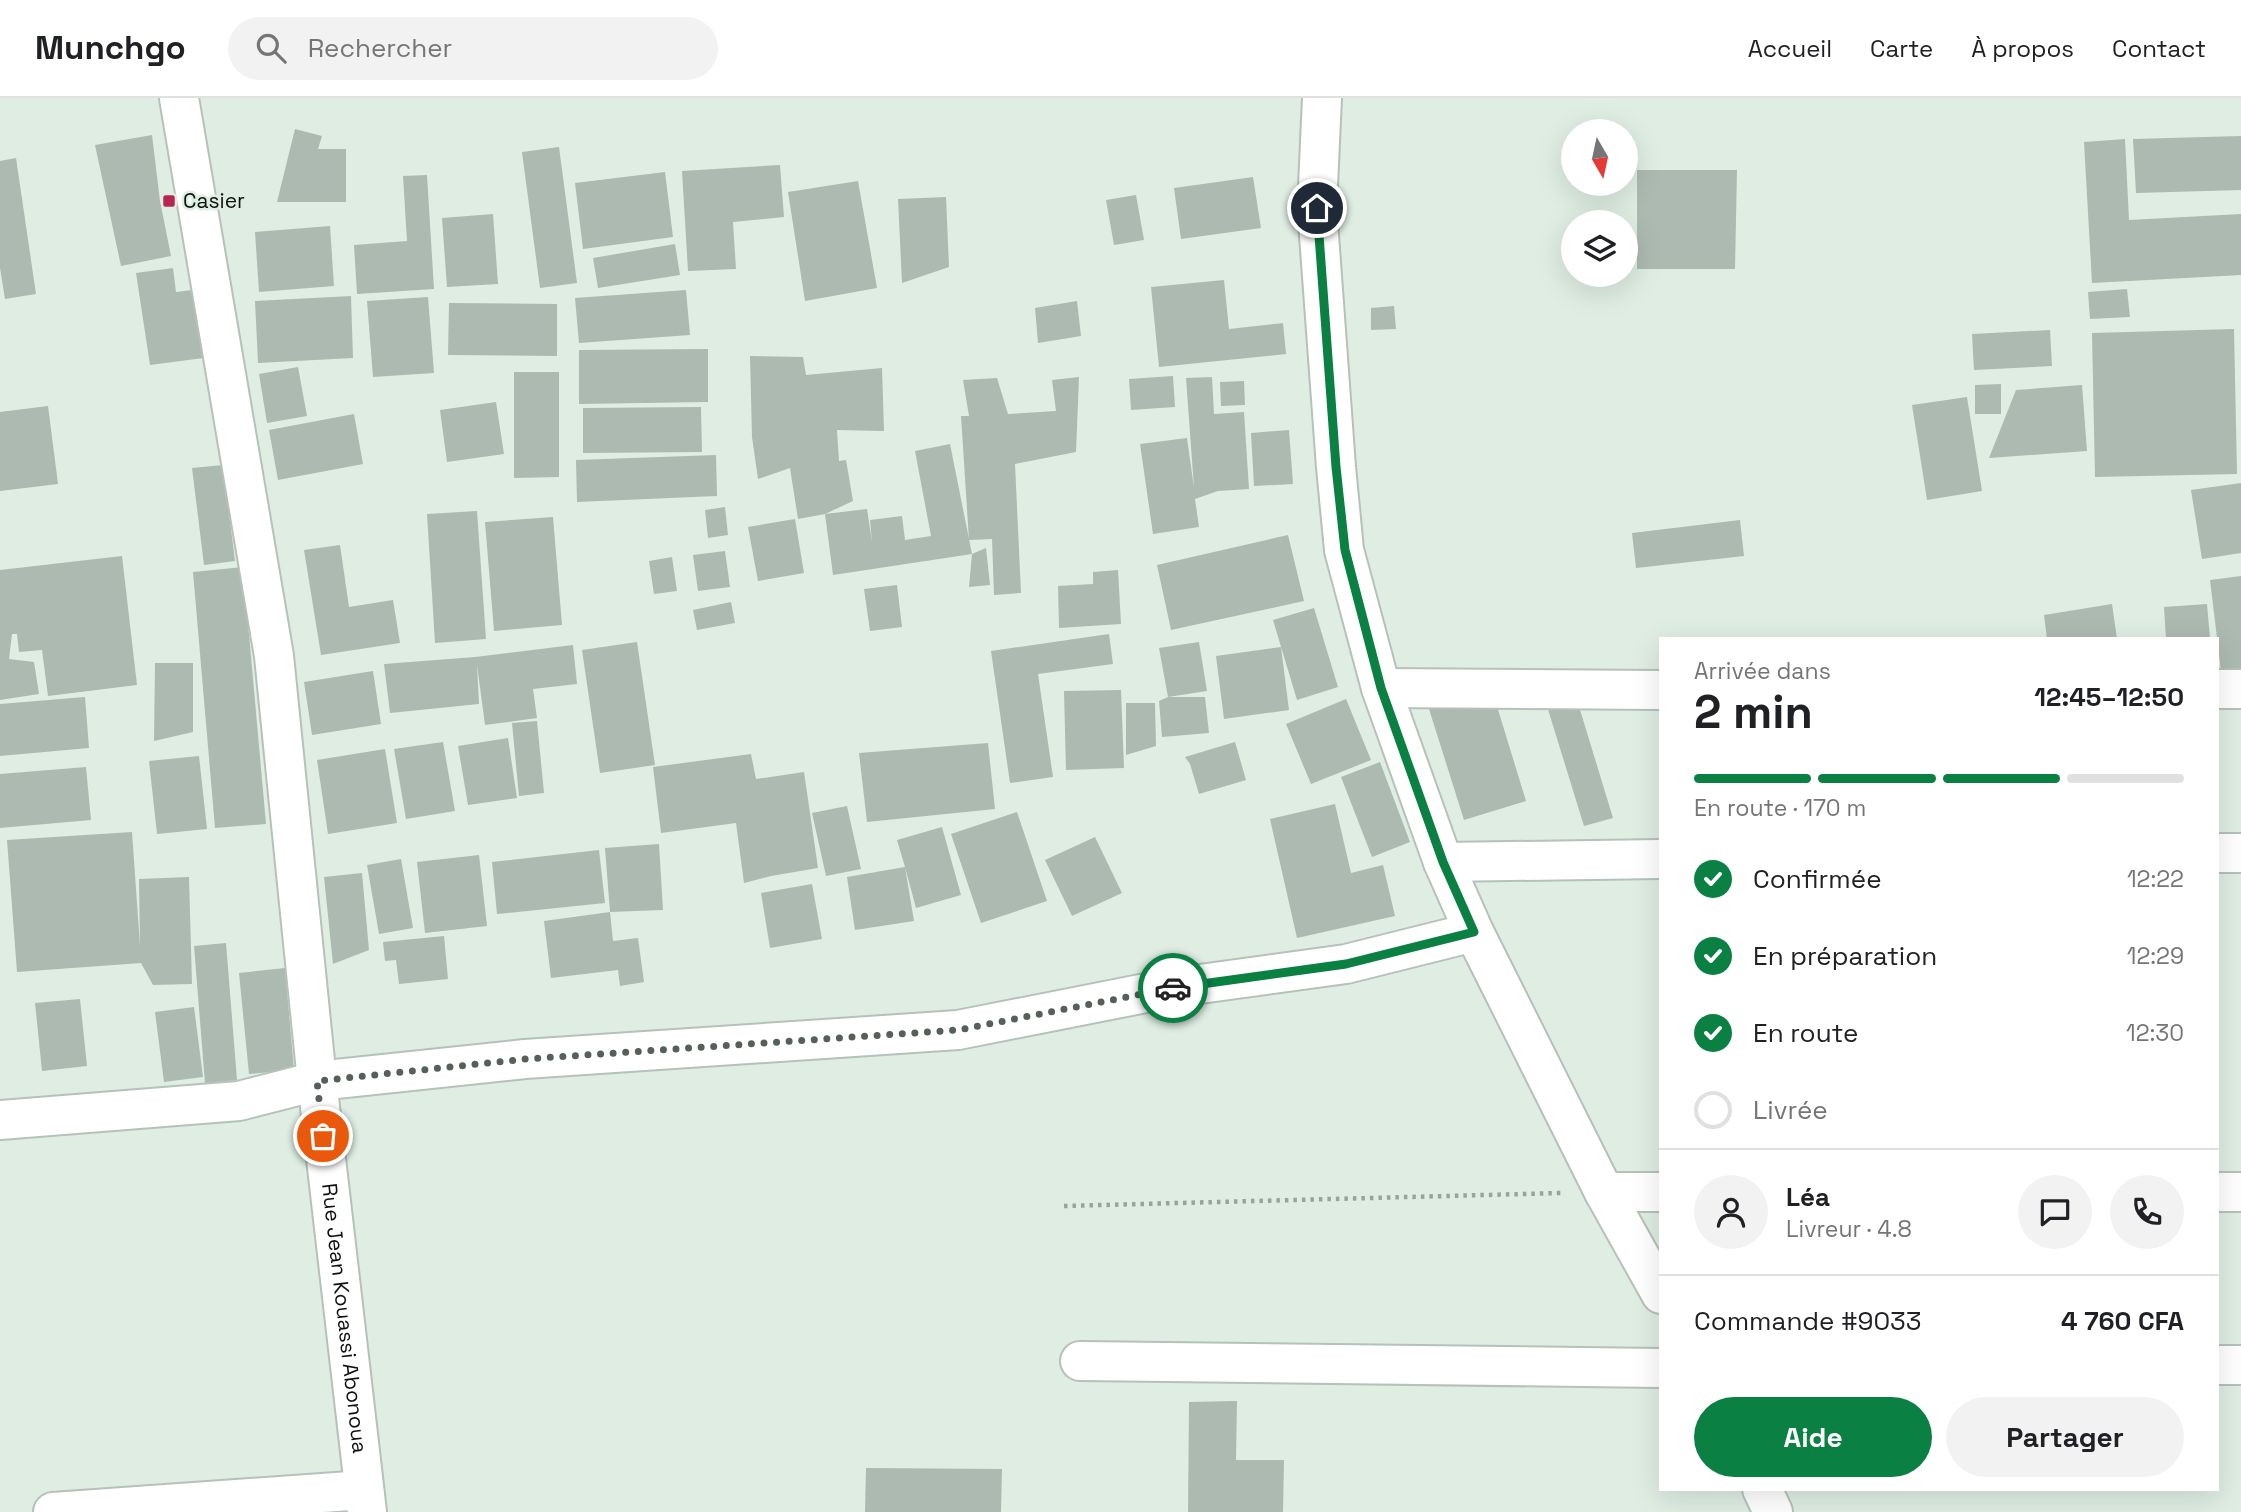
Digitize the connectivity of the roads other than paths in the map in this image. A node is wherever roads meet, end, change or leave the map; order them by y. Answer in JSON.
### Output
{"nodes":[{"id":1,"x":179,"y":98,"type":"edge"},
{"id":2,"x":1322,"y":98,"type":"edge"},
{"id":3,"x":1381,"y":688,"type":"junction"},
{"id":4,"x":2219,"y":689,"type":"edge"},
{"id":5,"x":2241,"y":689,"type":"edge"},
{"id":6,"x":1659,"y":690,"type":"edge"},
{"id":7,"x":2219,"y":853,"type":"edge"},
{"id":8,"x":2241,"y":853,"type":"edge"},
{"id":9,"x":1659,"y":859,"type":"edge"},
{"id":10,"x":1443,"y":862,"type":"junction"},
{"id":11,"x":1474,"y":932,"type":"junction"},
{"id":12,"x":317,"y":1081,"type":"junction"},
{"id":13,"x":0,"y":1120,"type":"edge"},
{"id":14,"x":1604,"y":1192,"type":"junction"},
{"id":15,"x":1659,"y":1192,"type":"edge"},
{"id":16,"x":2219,"y":1192,"type":"edge"},
{"id":17,"x":2241,"y":1192,"type":"edge"},
{"id":18,"x":1659,"y":1290,"type":"edge"},
{"id":19,"x":1080,"y":1361,"type":"dead end"},
{"id":20,"x":2219,"y":1365,"type":"edge"},
{"id":21,"x":2241,"y":1365,"type":"edge"},
{"id":22,"x":1659,"y":1368,"type":"edge"},
{"id":23,"x":1763,"y":1491,"type":"edge"},
{"id":24,"x":366,"y":1501,"type":"edge"},
{"id":25,"x":53,"y":1512,"type":"edge"},
{"id":26,"x":1773,"y":1512,"type":"edge"}],
"edges":[{"from":1,"to":12,"type":"street","name":"Rue Jean Kouassi Abonoua"},
{"from":2,"to":3,"type":"street"},
{"from":3,"to":6,"type":"street"},
{"from":3,"to":10,"type":"street"},
{"from":4,"to":5,"type":"street"},
{"from":7,"to":8,"type":"street"},
{"from":9,"to":10,"type":"street"},
{"from":10,"to":11,"type":"street"},
{"from":11,"to":12,"type":"street"},
{"from":11,"to":14,"type":"street"},
{"from":12,"to":13,"type":"street"},
{"from":12,"to":24,"type":"street","name":"Rue Jean Kouassi Abonoua"},
{"from":14,"to":15,"type":"street"},
{"from":14,"to":18,"type":"street"},
{"from":16,"to":17,"type":"street"},
{"from":19,"to":22,"type":"street"},
{"from":20,"to":21,"type":"street"},
{"from":23,"to":26,"type":"street"},
{"from":24,"to":25,"type":"street"}]}
